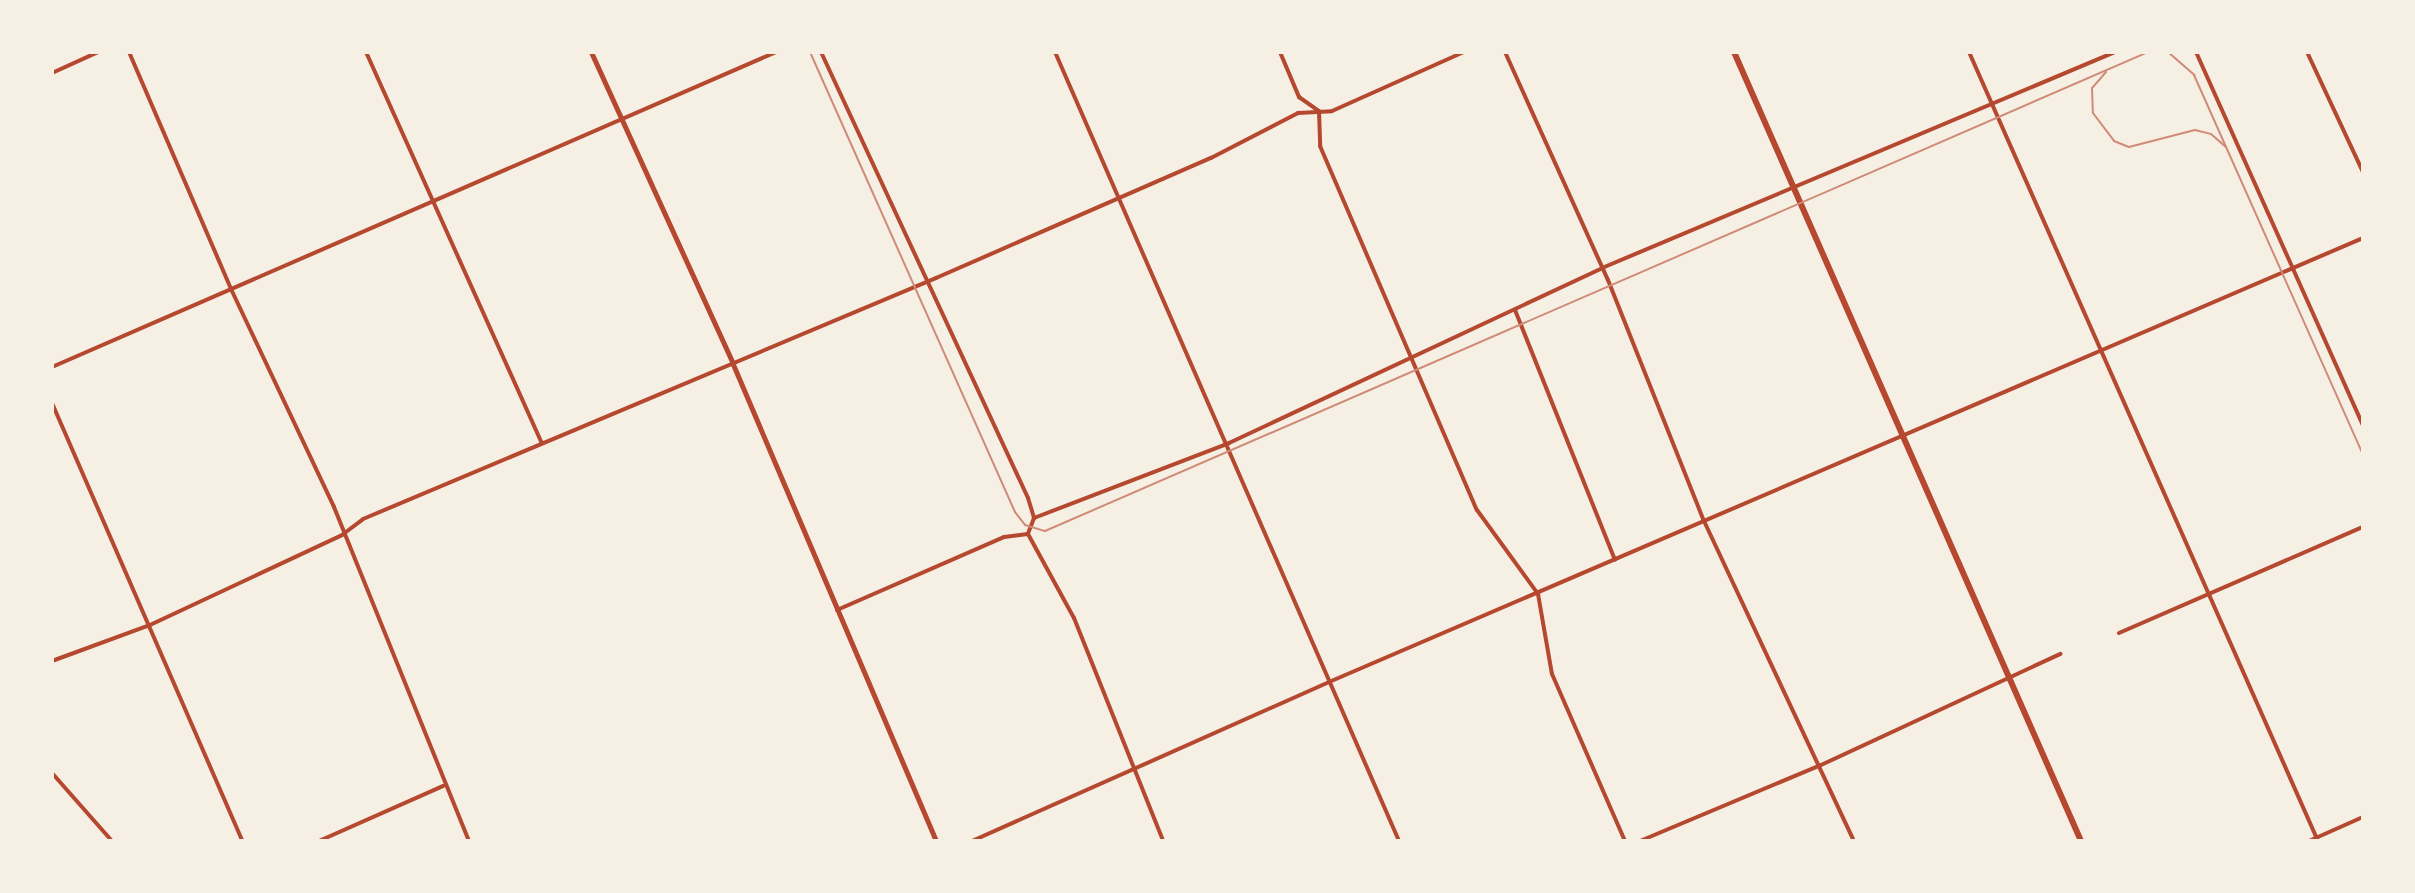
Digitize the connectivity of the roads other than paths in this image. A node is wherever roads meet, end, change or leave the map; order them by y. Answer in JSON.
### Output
{"nodes":[{"id":1,"x":98,"y":52,"type":"edge"},
{"id":2,"x":129,"y":52,"type":"edge"},
{"id":3,"x":366,"y":52,"type":"edge"},
{"id":4,"x":591,"y":52,"type":"edge"},
{"id":5,"x":776,"y":52,"type":"edge"},
{"id":6,"x":821,"y":52,"type":"edge"},
{"id":7,"x":1055,"y":52,"type":"edge"},
{"id":8,"x":1280,"y":52,"type":"edge"},
{"id":9,"x":1464,"y":52,"type":"edge"},
{"id":10,"x":1505,"y":52,"type":"edge"},
{"id":11,"x":1734,"y":52,"type":"edge"},
{"id":12,"x":1969,"y":52,"type":"edge"},
{"id":13,"x":2115,"y":52,"type":"edge"},
{"id":14,"x":2196,"y":52,"type":"edge"},
{"id":15,"x":2307,"y":52,"type":"edge"},
{"id":16,"x":52,"y":73,"type":"edge"},
{"id":17,"x":1995,"y":104,"type":"junction"},
{"id":18,"x":1319,"y":111,"type":"junction"},
{"id":19,"x":624,"y":121,"type":"junction"},
{"id":20,"x":2363,"y":172,"type":"edge"},
{"id":21,"x":1795,"y":189,"type":"junction"},
{"id":22,"x":1118,"y":198,"type":"junction"},
{"id":23,"x":432,"y":201,"type":"junction"},
{"id":24,"x":2363,"y":238,"type":"edge"},
{"id":25,"x":1602,"y":268,"type":"junction"},
{"id":26,"x":2293,"y":268,"type":"junction"},
{"id":27,"x":927,"y":280,"type":"junction"},
{"id":28,"x":231,"y":289,"type":"junction"},
{"id":29,"x":1515,"y":310,"type":"junction"},
{"id":30,"x":2103,"y":350,"type":"junction"},
{"id":31,"x":1409,"y":360,"type":"junction"},
{"id":32,"x":732,"y":362,"type":"junction"},
{"id":33,"x":52,"y":367,"type":"edge"},
{"id":34,"x":52,"y":403,"type":"edge"},
{"id":35,"x":2363,"y":425,"type":"edge"},
{"id":36,"x":1905,"y":435,"type":"junction"},
{"id":37,"x":542,"y":443,"type":"junction"},
{"id":38,"x":1229,"y":443,"type":"junction"},
{"id":39,"x":1034,"y":518,"type":"junction"},
{"id":40,"x":1704,"y":521,"type":"junction"},
{"id":41,"x":2363,"y":527,"type":"edge"},
{"id":42,"x":1028,"y":534,"type":"junction"},
{"id":43,"x":342,"y":535,"type":"junction"},
{"id":44,"x":1615,"y":560,"type":"junction"},
{"id":45,"x":2209,"y":593,"type":"junction"},
{"id":46,"x":1538,"y":594,"type":"junction"},
{"id":47,"x":837,"y":610,"type":"junction"},
{"id":48,"x":150,"y":625,"type":"junction"},
{"id":49,"x":2119,"y":633,"type":"dead end"},
{"id":50,"x":2060,"y":654,"type":"dead end"},
{"id":51,"x":52,"y":661,"type":"edge"},
{"id":52,"x":2009,"y":673,"type":"junction"},
{"id":53,"x":1329,"y":682,"type":"junction"},
{"id":54,"x":1821,"y":765,"type":"junction"},
{"id":55,"x":1133,"y":771,"type":"junction"},
{"id":56,"x":52,"y":773,"type":"edge"},
{"id":57,"x":443,"y":786,"type":"junction"},
{"id":58,"x":2363,"y":817,"type":"edge"},
{"id":59,"x":2317,"y":839,"type":"edge"},
{"id":60,"x":112,"y":841,"type":"edge"},
{"id":61,"x":242,"y":841,"type":"edge"},
{"id":62,"x":319,"y":841,"type":"edge"},
{"id":63,"x":469,"y":841,"type":"edge"},
{"id":64,"x":936,"y":841,"type":"edge"},
{"id":65,"x":972,"y":841,"type":"edge"},
{"id":66,"x":1163,"y":841,"type":"edge"},
{"id":67,"x":1399,"y":841,"type":"edge"},
{"id":68,"x":1625,"y":841,"type":"edge"},
{"id":69,"x":1640,"y":841,"type":"edge"},
{"id":70,"x":1854,"y":841,"type":"edge"},
{"id":71,"x":2081,"y":841,"type":"edge"},
{"id":72,"x":2309,"y":841,"type":"edge"}],
"edges":[{"from":1,"to":16,"type":"street"},
{"from":2,"to":28,"type":"street"},
{"from":3,"to":23,"type":"street"},
{"from":4,"to":19,"type":"street"},
{"from":5,"to":19,"type":"street"},
{"from":6,"to":27,"type":"street"},
{"from":7,"to":22,"type":"street"},
{"from":8,"to":18,"type":"street"},
{"from":9,"to":18,"type":"street"},
{"from":10,"to":25,"type":"street"},
{"from":11,"to":21,"type":"main road"},
{"from":12,"to":17,"type":"street"},
{"from":13,"to":17,"type":"street"},
{"from":14,"to":26,"type":"street"},
{"from":15,"to":20,"type":"street"},
{"from":17,"to":21,"type":"street"},
{"from":17,"to":30,"type":"street"},
{"from":18,"to":22,"type":"street"},
{"from":18,"to":31,"type":"street"},
{"from":19,"to":23,"type":"street"},
{"from":19,"to":32,"type":"street"},
{"from":21,"to":25,"type":"street"},
{"from":21,"to":36,"type":"main road"},
{"from":22,"to":27,"type":"street"},
{"from":22,"to":38,"type":"street"},
{"from":23,"to":28,"type":"street"},
{"from":23,"to":37,"type":"street"},
{"from":24,"to":26,"type":"street"},
{"from":25,"to":29,"type":"street"},
{"from":25,"to":40,"type":"street"},
{"from":26,"to":30,"type":"street"},
{"from":26,"to":35,"type":"street"},
{"from":27,"to":32,"type":"street"},
{"from":27,"to":39,"type":"street"},
{"from":28,"to":33,"type":"street"},
{"from":28,"to":43,"type":"street"},
{"from":29,"to":31,"type":"street"},
{"from":29,"to":44,"type":"street"},
{"from":30,"to":36,"type":"street"},
{"from":30,"to":45,"type":"street"},
{"from":31,"to":38,"type":"street"},
{"from":31,"to":46,"type":"street"},
{"from":32,"to":37,"type":"street"},
{"from":32,"to":47,"type":"street"},
{"from":34,"to":48,"type":"street"},
{"from":36,"to":40,"type":"street"},
{"from":36,"to":52,"type":"main road"},
{"from":37,"to":43,"type":"street"},
{"from":38,"to":39,"type":"street"},
{"from":38,"to":53,"type":"street"},
{"from":39,"to":42,"type":"street"},
{"from":40,"to":44,"type":"street"},
{"from":40,"to":54,"type":"street"},
{"from":41,"to":45,"type":"street"},
{"from":42,"to":47,"type":"street"},
{"from":42,"to":55,"type":"street"},
{"from":43,"to":48,"type":"street"},
{"from":43,"to":57,"type":"street"},
{"from":44,"to":46,"type":"street"},
{"from":45,"to":49,"type":"street"},
{"from":45,"to":59,"type":"street"},
{"from":46,"to":53,"type":"street"},
{"from":46,"to":68,"type":"street"},
{"from":47,"to":64,"type":"street"},
{"from":48,"to":51,"type":"street"},
{"from":48,"to":61,"type":"street"},
{"from":50,"to":52,"type":"street"},
{"from":52,"to":54,"type":"street"},
{"from":52,"to":71,"type":"main road"},
{"from":53,"to":55,"type":"street"},
{"from":53,"to":67,"type":"street"},
{"from":54,"to":69,"type":"street"},
{"from":54,"to":70,"type":"street"},
{"from":55,"to":65,"type":"street"},
{"from":55,"to":66,"type":"street"},
{"from":56,"to":60,"type":"street"},
{"from":57,"to":62,"type":"street"},
{"from":57,"to":63,"type":"street"},
{"from":58,"to":59,"type":"street"},
{"from":59,"to":72,"type":"street"}]}
